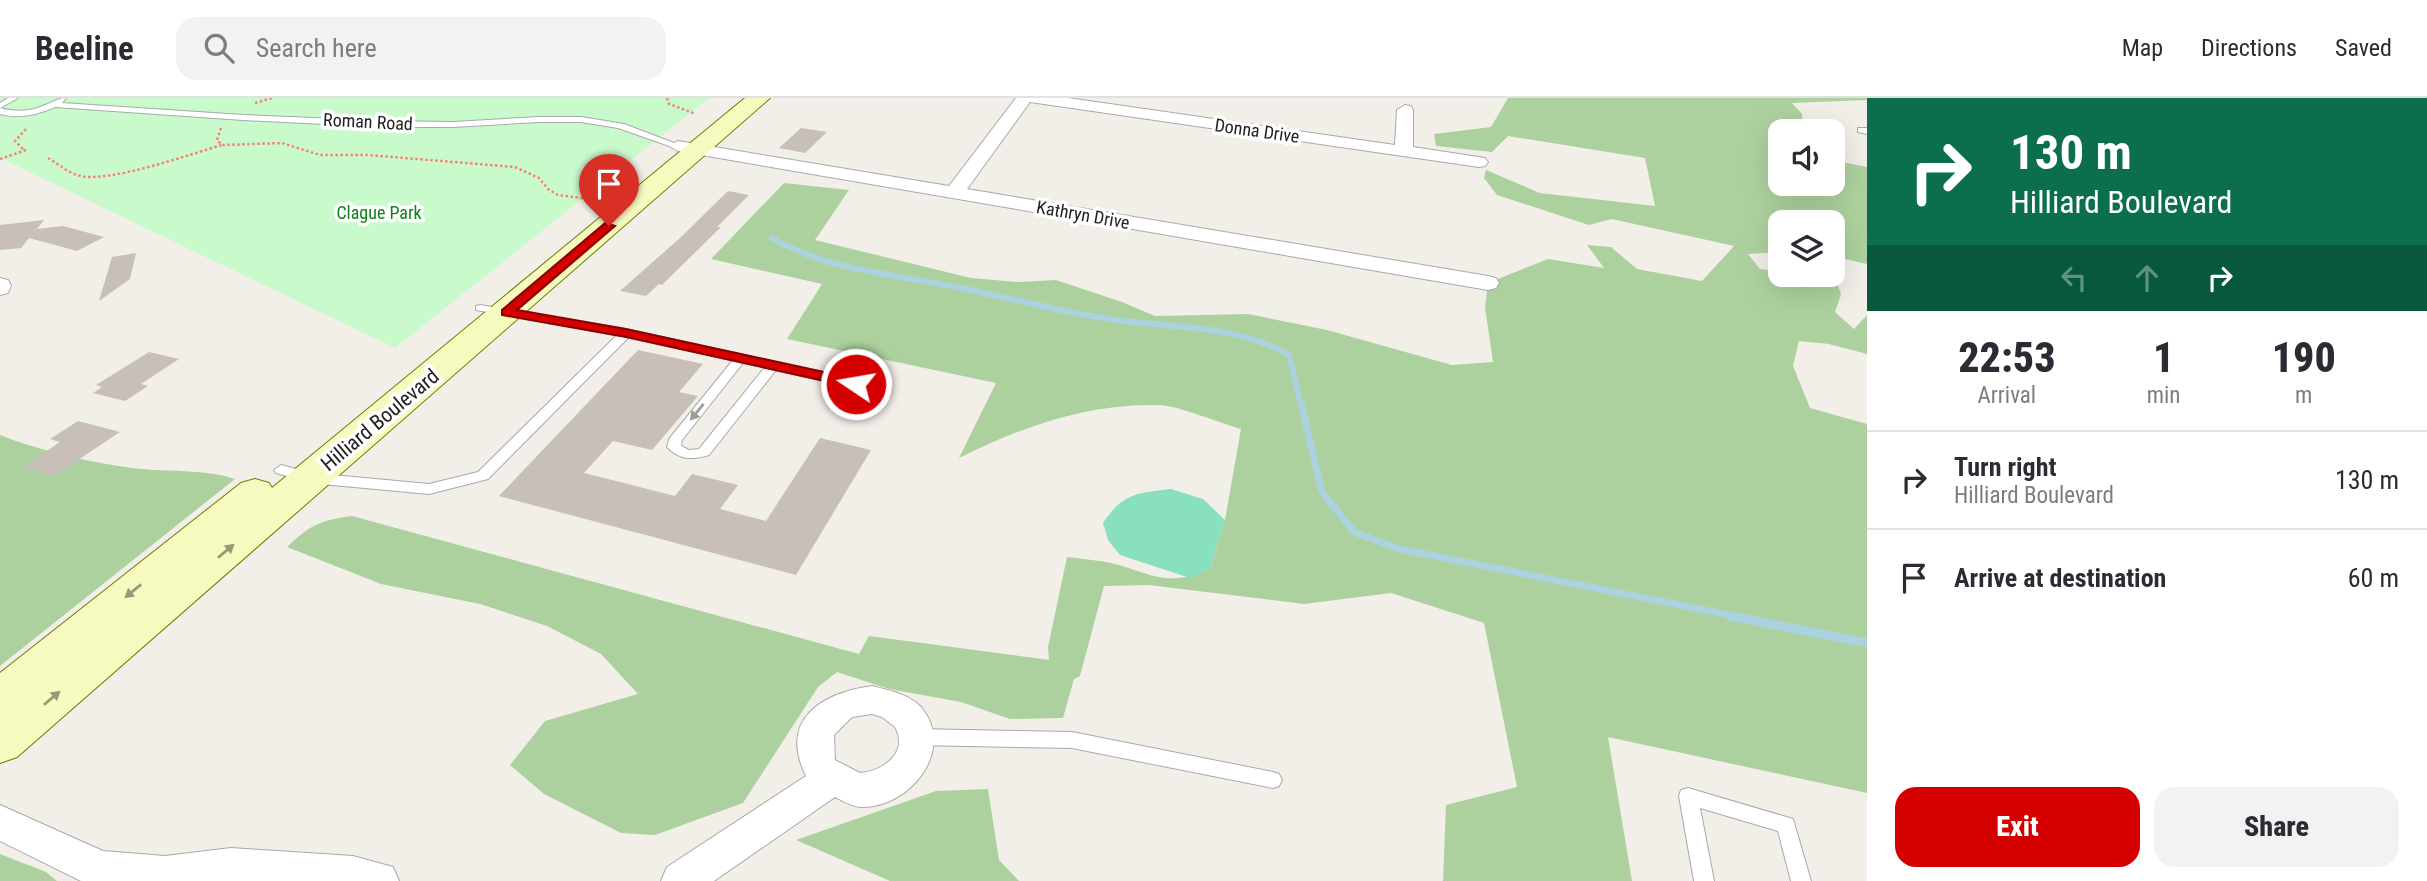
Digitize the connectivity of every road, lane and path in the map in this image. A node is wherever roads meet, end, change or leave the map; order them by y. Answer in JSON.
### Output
{"nodes":[{"id":1,"x":63,"y":98,"type":"edge"},
{"id":2,"x":272,"y":98,"type":"edge"},
{"id":3,"x":667,"y":98,"type":"edge"},
{"id":4,"x":736,"y":98,"type":"edge"},
{"id":5,"x":760,"y":98,"type":"edge"},
{"id":6,"x":1024,"y":98,"type":"edge"},
{"id":7,"x":1034,"y":98,"type":"edge"},
{"id":8,"x":8,"y":99,"type":"edge"},
{"id":9,"x":55,"y":104,"type":"junction"},
{"id":10,"x":0,"y":108,"type":"edge"},
{"id":11,"x":1405,"y":110,"type":"dead end"},
{"id":12,"x":696,"y":114,"type":"dead end"},
{"id":13,"x":230,"y":117,"type":"junction"},
{"id":14,"x":33,"y":124,"type":"dead end"},
{"id":15,"x":222,"y":145,"type":"junction"},
{"id":16,"x":688,"y":148,"type":"junction"},
{"id":17,"x":1404,"y":151,"type":"junction"},
{"id":18,"x":48,"y":158,"type":"dead end"},
{"id":19,"x":0,"y":159,"type":"edge"},
{"id":20,"x":1479,"y":162,"type":"dead end"},
{"id":21,"x":954,"y":193,"type":"junction"},
{"id":22,"x":589,"y":199,"type":"dead end"},
{"id":23,"x":1488,"y":283,"type":"dead end"},
{"id":24,"x":493,"y":310,"type":"junction"},
{"id":25,"x":626,"y":333,"type":"junction"},
{"id":26,"x":740,"y":359,"type":"junction"},
{"id":27,"x":773,"y":365,"type":"junction"},
{"id":28,"x":856,"y":384,"type":"dead end"},
{"id":29,"x":296,"y":474,"type":"junction"},
{"id":30,"x":0,"y":700,"type":"edge"},
{"id":31,"x":916,"y":737,"type":"junction"},
{"id":32,"x":0,"y":742,"type":"edge"},
{"id":33,"x":833,"y":778,"type":"junction"},
{"id":34,"x":1273,"y":780,"type":"dead end"},
{"id":35,"x":0,"y":822,"type":"edge"},
{"id":36,"x":379,"y":881,"type":"edge"},
{"id":37,"x":681,"y":881,"type":"edge"},
{"id":38,"x":1704,"y":881,"type":"edge"},
{"id":39,"x":1801,"y":881,"type":"edge"}],
"edges":[{"from":1,"to":9,"type":"lane","name":"Roman Road"},
{"from":2,"to":13,"type":"path"},
{"from":3,"to":12,"type":"path"},
{"from":4,"to":16,"type":"main road","name":"Hilliard Boulevard"},
{"from":5,"to":16,"type":"main road","name":"Hilliard Boulevard"},
{"from":6,"to":21,"type":"street"},
{"from":7,"to":17,"type":"street","name":"Donna Drive"},
{"from":8,"to":10,"type":"lane","name":"Roman Road"},
{"from":9,"to":10,"type":"lane","name":"Roman Road"},
{"from":9,"to":13,"type":"lane","name":"Roman Road"},
{"from":11,"to":17,"type":"street"},
{"from":13,"to":15,"type":"path"},
{"from":13,"to":16,"type":"lane","name":"Roman Road"},
{"from":14,"to":19,"type":"path"},
{"from":15,"to":18,"type":"path"},
{"from":15,"to":22,"type":"path"},
{"from":16,"to":21,"type":"street","name":"Kathryn Drive"},
{"from":16,"to":24,"type":"main road","name":"Hilliard Boulevard"},
{"from":17,"to":20,"type":"street","name":"Donna Drive"},
{"from":21,"to":23,"type":"street","name":"Kathryn Drive"},
{"from":24,"to":25,"type":"lane"},
{"from":24,"to":29,"type":"main road","name":"Hilliard Boulevard"},
{"from":25,"to":26,"type":"lane"},
{"from":25,"to":29,"type":"lane"},
{"from":26,"to":27,"type":"lane"},
{"from":26,"to":27,"type":"lane","one_way":true},
{"from":27,"to":28,"type":"lane"},
{"from":29,"to":30,"type":"main road","name":"Hilliard Boulevard","one_way":true},
{"from":32,"to":29,"type":"main road","name":"Hilliard Boulevard","one_way":true},
{"from":31,"to":33,"type":"street"},
{"from":31,"to":33,"type":"street"},
{"from":31,"to":34,"type":"lane"},
{"from":33,"to":37,"type":"street"},
{"from":35,"to":36,"type":"street"},
{"from":38,"to":39,"type":"lane"}]}
